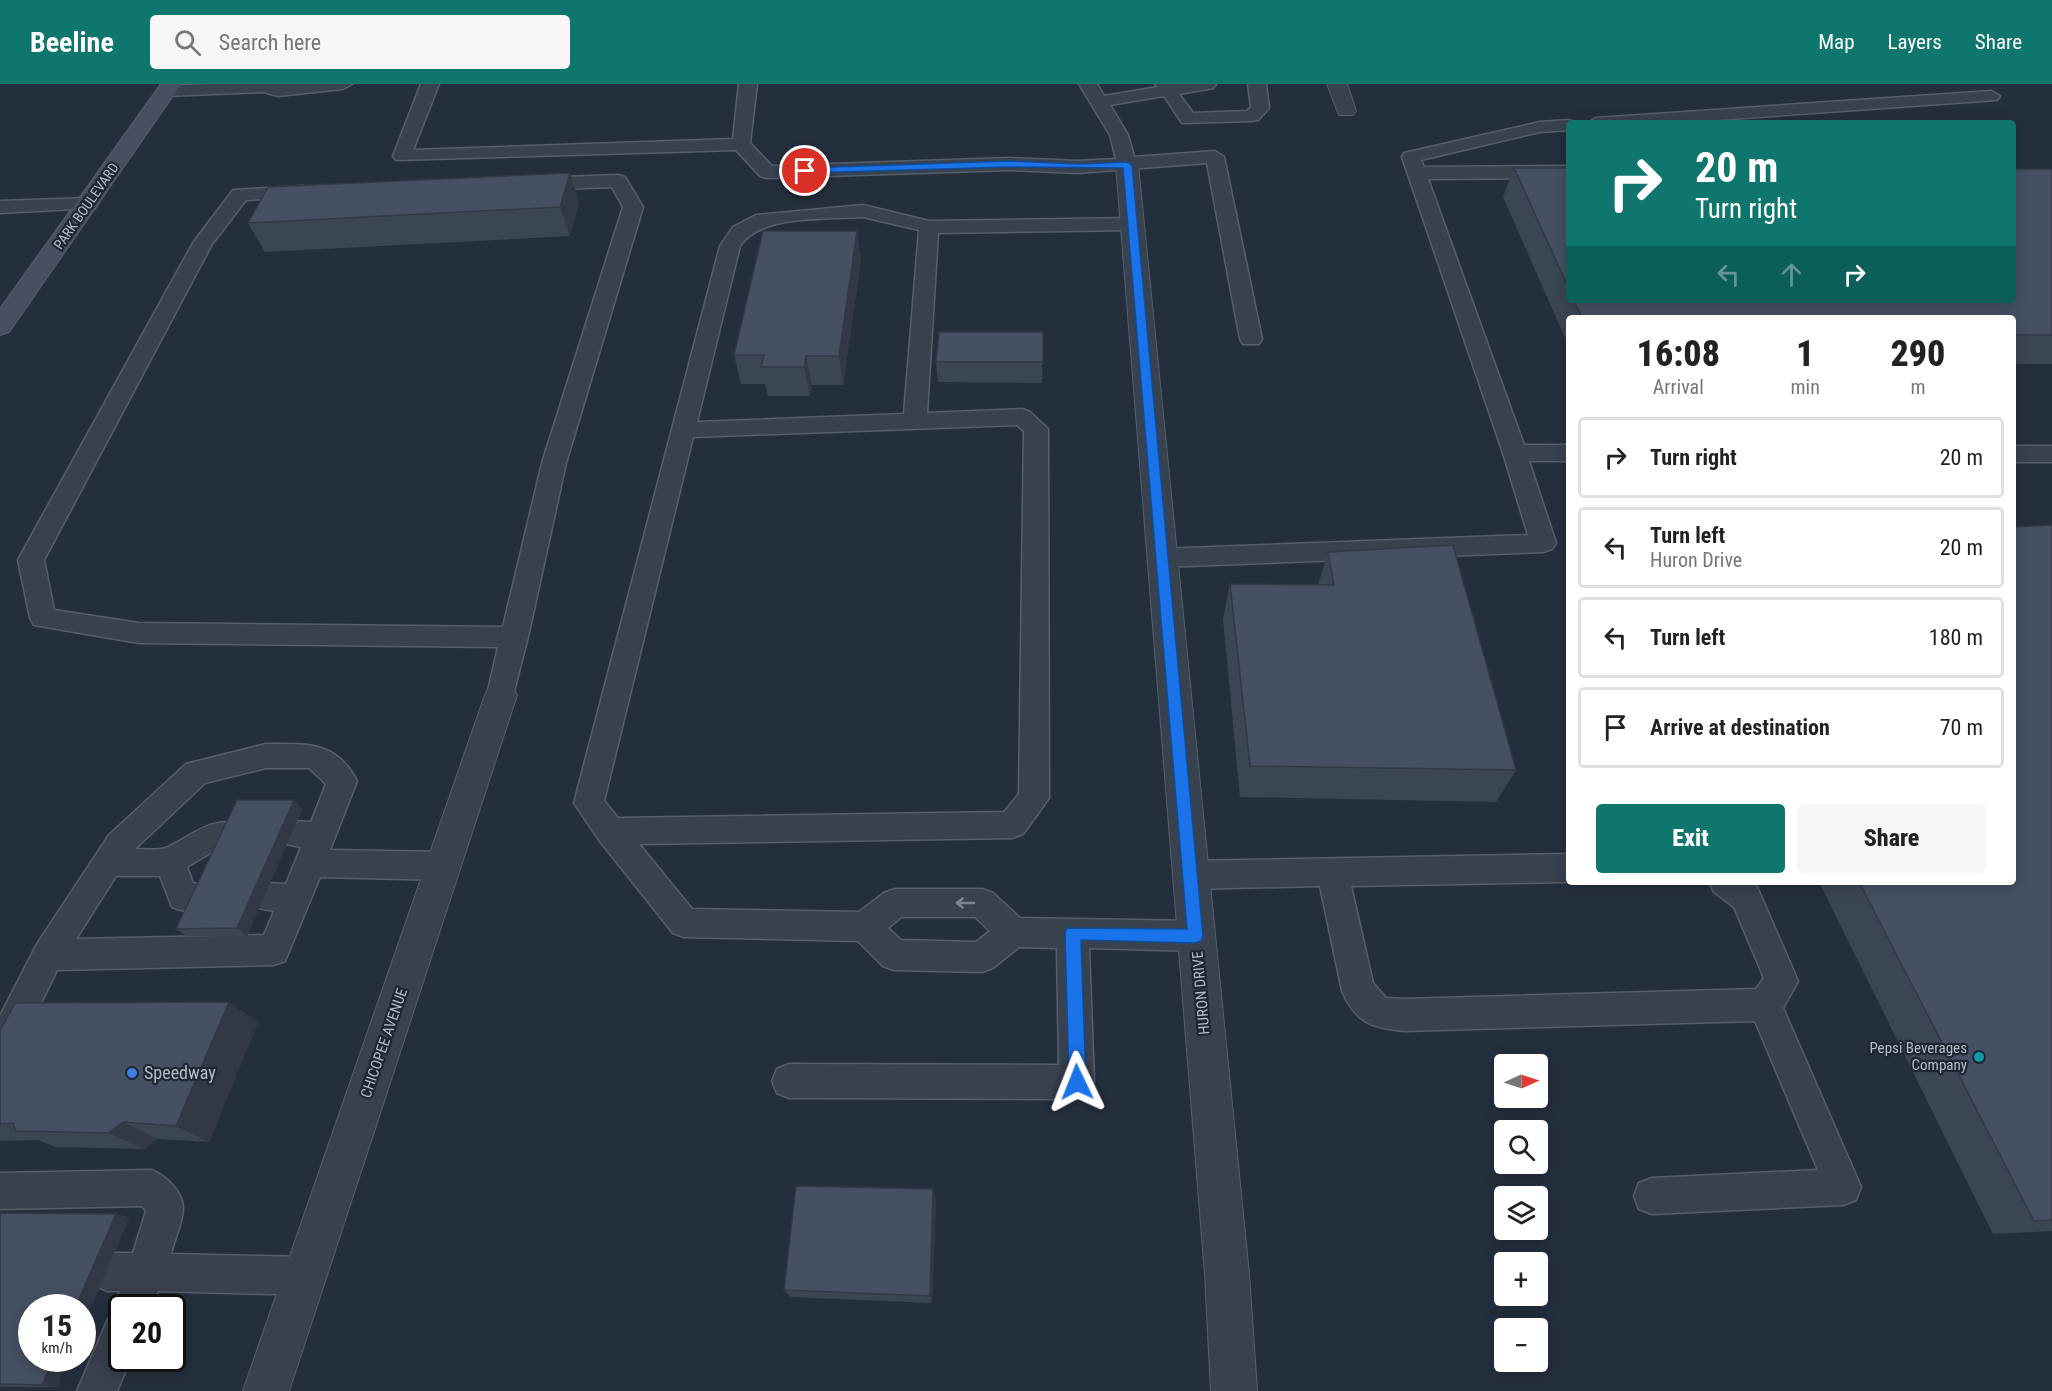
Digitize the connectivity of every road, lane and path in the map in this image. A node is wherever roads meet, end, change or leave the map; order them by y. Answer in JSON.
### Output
{"nodes":[{"id":1,"x":343,"y":84,"type":"edge"},
{"id":2,"x":430,"y":84,"type":"edge"},
{"id":3,"x":748,"y":84,"type":"edge"},
{"id":4,"x":1088,"y":84,"type":"edge"},
{"id":5,"x":1207,"y":84,"type":"edge"},
{"id":6,"x":1257,"y":84,"type":"edge"},
{"id":7,"x":1337,"y":84,"type":"edge"},
{"id":8,"x":267,"y":86,"type":"edge"},
{"id":9,"x":1167,"y":87,"type":"edge"},
{"id":10,"x":168,"y":88,"type":"edge"},
{"id":11,"x":1991,"y":96,"type":"dead end"},
{"id":12,"x":1099,"y":102,"type":"junction"},
{"id":13,"x":1910,"y":102,"type":"junction"},
{"id":14,"x":1347,"y":111,"type":"dead end"},
{"id":15,"x":1641,"y":120,"type":"edge"},
{"id":16,"x":1918,"y":120,"type":"edge"},
{"id":17,"x":1566,"y":125,"type":"edge"},
{"id":18,"x":741,"y":144,"type":"junction"},
{"id":19,"x":1127,"y":165,"type":"junction"},
{"id":20,"x":1566,"y":172,"type":"edge"},
{"id":21,"x":1416,"y":173,"type":"junction"},
{"id":22,"x":512,"y":185,"type":"edge"},
{"id":23,"x":323,"y":191,"type":"edge"},
{"id":24,"x":88,"y":204,"type":"junction"},
{"id":25,"x":0,"y":207,"type":"edge"},
{"id":26,"x":1132,"y":224,"type":"junction"},
{"id":27,"x":929,"y":227,"type":"junction"},
{"id":28,"x":0,"y":327,"type":"edge"},
{"id":29,"x":1251,"y":339,"type":"dead end"},
{"id":30,"x":915,"y":421,"type":"junction"},
{"id":31,"x":684,"y":430,"type":"junction"},
{"id":32,"x":1515,"y":453,"type":"junction"},
{"id":33,"x":1566,"y":453,"type":"edge"},
{"id":34,"x":2016,"y":454,"type":"edge"},
{"id":35,"x":2052,"y":454,"type":"edge"},
{"id":36,"x":1161,"y":558,"type":"junction"},
{"id":37,"x":515,"y":636,"type":"junction"},
{"id":38,"x":501,"y":695,"type":"joint"},
{"id":39,"x":610,"y":831,"type":"junction"},
{"id":40,"x":235,"y":834,"type":"edge"},
{"id":41,"x":307,"y":844,"type":"junction"},
{"id":42,"x":170,"y":862,"type":"junction"},
{"id":43,"x":109,"y":863,"type":"junction"},
{"id":44,"x":444,"y":866,"type":"junction"},
{"id":45,"x":1566,"y":868,"type":"edge"},
{"id":46,"x":1333,"y":873,"type":"junction"},
{"id":47,"x":1190,"y":875,"type":"junction"},
{"id":48,"x":1729,"y":885,"type":"edge"},
{"id":49,"x":205,"y":898,"type":"edge"},
{"id":50,"x":865,"y":927,"type":"junction"},
{"id":51,"x":1013,"y":932,"type":"junction"},
{"id":52,"x":1073,"y":933,"type":"junction"},
{"id":53,"x":1196,"y":936,"type":"junction"},
{"id":54,"x":48,"y":955,"type":"junction"},
{"id":55,"x":1765,"y":1005,"type":"junction"},
{"id":56,"x":0,"y":1051,"type":"edge"},
{"id":57,"x":789,"y":1081,"type":"dead end"},
{"id":58,"x":0,"y":1191,"type":"edge"},
{"id":59,"x":1652,"y":1196,"type":"dead end"},
{"id":60,"x":107,"y":1272,"type":"dead end"},
{"id":61,"x":147,"y":1272,"type":"junction"},
{"id":62,"x":305,"y":1276,"type":"junction"},
{"id":63,"x":138,"y":1294,"type":"edge"},
{"id":64,"x":108,"y":1365,"type":"edge"},
{"id":65,"x":97,"y":1391,"type":"edge"},
{"id":66,"x":266,"y":1391,"type":"edge"},
{"id":67,"x":1234,"y":1391,"type":"edge"}],
"edges":[{"from":1,"to":8,"type":"lane"},
{"from":2,"to":18,"type":"lane"},
{"from":3,"to":18,"type":"lane"},
{"from":4,"to":12,"type":"lane"},
{"from":5,"to":9,"type":"lane"},
{"from":6,"to":9,"type":"lane"},
{"from":7,"to":14,"type":"street"},
{"from":8,"to":10,"type":"lane"},
{"from":9,"to":12,"type":"lane"},
{"from":10,"to":24,"type":"main road","name":"PARK BOULEVARD"},
{"from":11,"to":13,"type":"lane"},
{"from":12,"to":19,"type":"lane"},
{"from":13,"to":15,"type":"lane"},
{"from":13,"to":16,"type":"lane"},
{"from":17,"to":21,"type":"lane"},
{"from":18,"to":19,"type":"lane"},
{"from":19,"to":26,"type":"street","name":"HURON DRIVE"},
{"from":19,"to":29,"type":"lane"},
{"from":20,"to":21,"type":"lane"},
{"from":21,"to":32,"type":"lane"},
{"from":22,"to":37,"type":"lane"},
{"from":23,"to":37,"type":"lane"},
{"from":24,"to":25,"type":"lane"},
{"from":24,"to":28,"type":"main road","name":"PARK BOULEVARD"},
{"from":26,"to":27,"type":"lane"},
{"from":26,"to":36,"type":"street","name":"HURON DRIVE"},
{"from":27,"to":30,"type":"lane"},
{"from":27,"to":31,"type":"lane"},
{"from":30,"to":31,"type":"lane"},
{"from":30,"to":39,"type":"lane"},
{"from":31,"to":39,"type":"lane"},
{"from":32,"to":33,"type":"lane"},
{"from":32,"to":36,"type":"lane"},
{"from":34,"to":35,"type":"lane"},
{"from":36,"to":47,"type":"street","name":"HURON DRIVE"},
{"from":37,"to":38,"type":"lane"},
{"from":38,"to":44,"type":"street","name":"CHICOPEE AVENUE"},
{"from":39,"to":50,"type":"lane"},
{"from":40,"to":42,"type":"lane"},
{"from":41,"to":43,"type":"lane"},
{"from":41,"to":44,"type":"lane"},
{"from":41,"to":54,"type":"lane"},
{"from":42,"to":43,"type":"lane"},
{"from":42,"to":49,"type":"lane"},
{"from":43,"to":54,"type":"lane"},
{"from":44,"to":62,"type":"street","name":"CHICOPEE AVENUE"},
{"from":45,"to":46,"type":"lane"},
{"from":46,"to":47,"type":"lane"},
{"from":46,"to":55,"type":"lane"},
{"from":47,"to":53,"type":"street","name":"HURON DRIVE"},
{"from":48,"to":55,"type":"lane"},
{"from":51,"to":50,"type":"lane","one_way":true},
{"from":50,"to":51,"type":"lane"},
{"from":51,"to":52,"type":"lane"},
{"from":52,"to":53,"type":"lane"},
{"from":52,"to":57,"type":"lane"},
{"from":53,"to":67,"type":"street","name":"HURON DRIVE"},
{"from":54,"to":56,"type":"lane"},
{"from":55,"to":59,"type":"lane"},
{"from":58,"to":61,"type":"lane"},
{"from":60,"to":61,"type":"lane"},
{"from":61,"to":62,"type":"lane"},
{"from":61,"to":63,"type":"lane"},
{"from":62,"to":66,"type":"street","name":"CHICOPEE AVENUE"},
{"from":64,"to":65,"type":"lane"}]}
